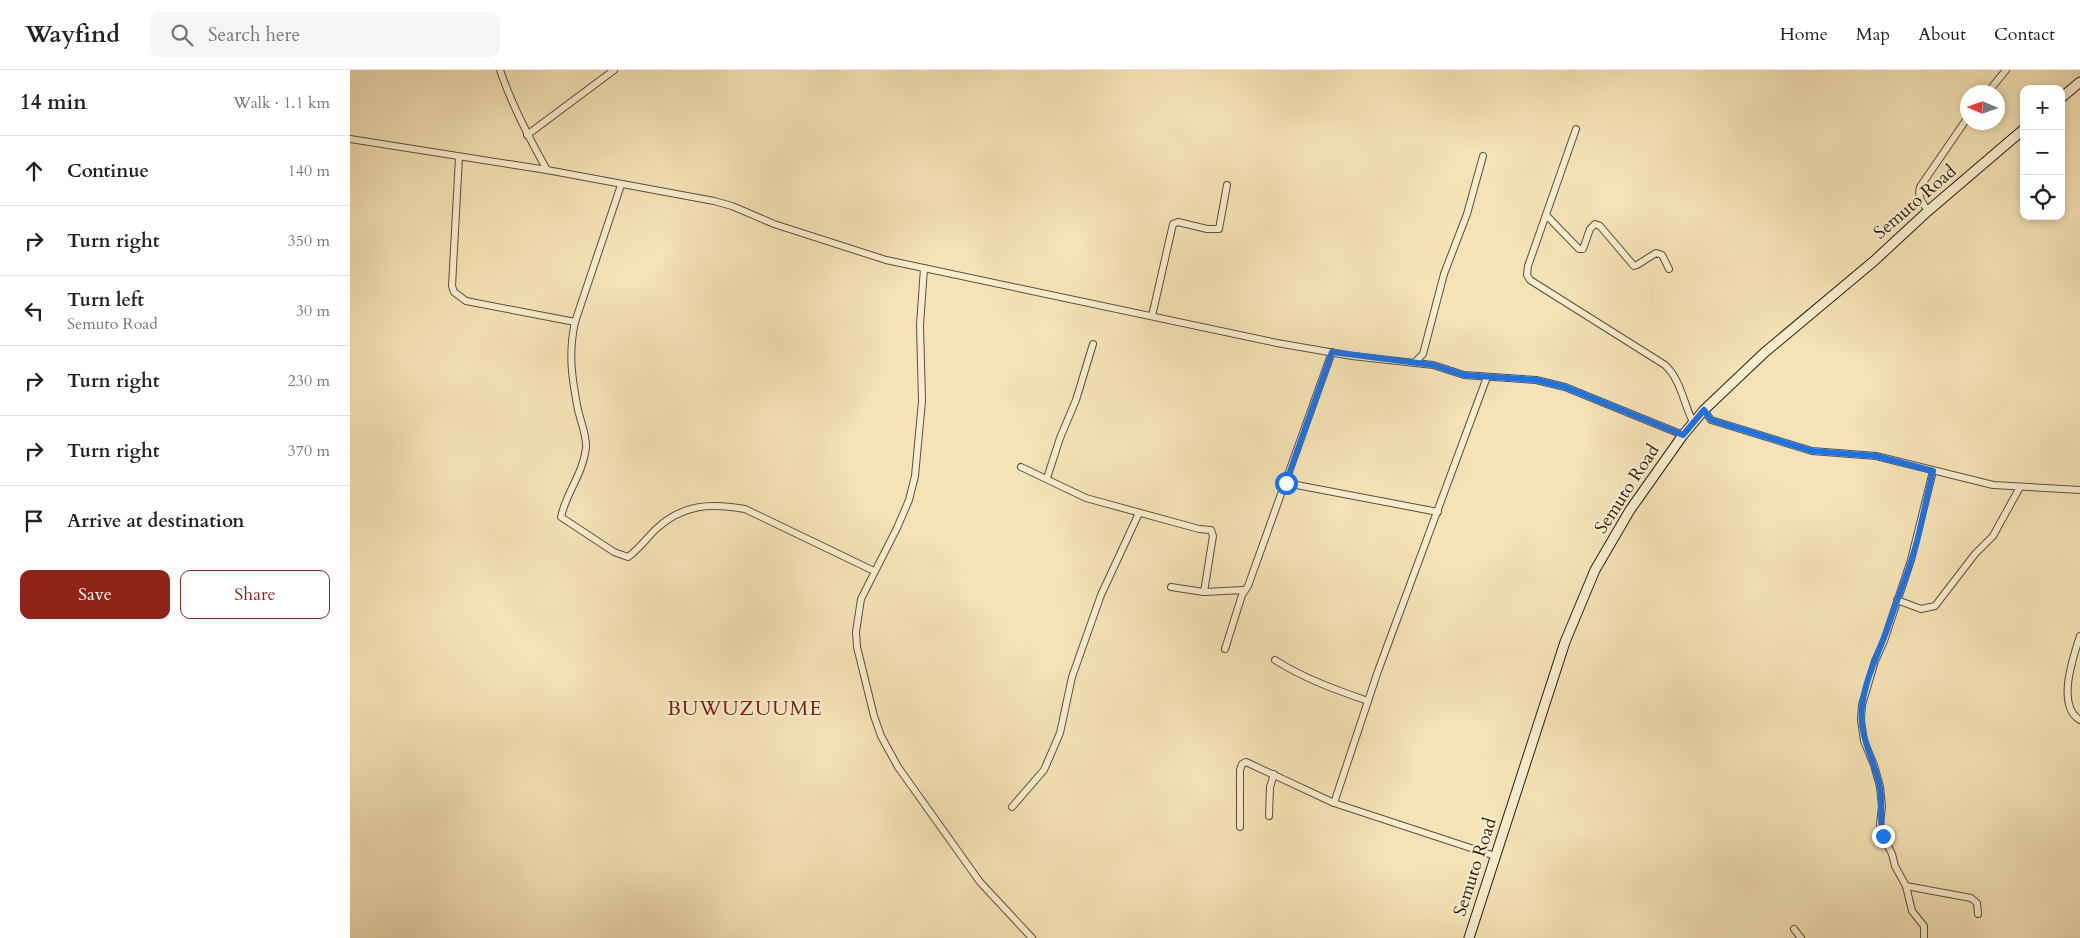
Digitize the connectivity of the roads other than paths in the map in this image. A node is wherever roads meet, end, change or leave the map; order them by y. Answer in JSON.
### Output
{"nodes":[{"id":1,"x":500,"y":70,"type":"edge"},
{"id":2,"x":614,"y":70,"type":"edge"},
{"id":3,"x":2006,"y":70,"type":"edge"},
{"id":4,"x":2080,"y":82,"type":"edge"},
{"id":5,"x":1994,"y":85,"type":"edge"},
{"id":6,"x":2065,"y":95,"type":"edge"},
{"id":7,"x":1576,"y":129,"type":"dead end"},
{"id":8,"x":1960,"y":130,"type":"edge"},
{"id":9,"x":2023,"y":130,"type":"edge"},
{"id":10,"x":527,"y":135,"type":"junction"},
{"id":11,"x":350,"y":139,"type":"edge"},
{"id":12,"x":1483,"y":156,"type":"dead end"},
{"id":13,"x":459,"y":157,"type":"junction"},
{"id":14,"x":547,"y":170,"type":"junction"},
{"id":15,"x":621,"y":185,"type":"junction"},
{"id":16,"x":1228,"y":185,"type":"dead end"},
{"id":17,"x":1928,"y":211,"type":"junction"},
{"id":18,"x":1546,"y":214,"type":"junction"},
{"id":19,"x":924,"y":268,"type":"junction"},
{"id":20,"x":1669,"y":268,"type":"dead end"},
{"id":21,"x":1152,"y":316,"type":"junction"},
{"id":22,"x":575,"y":322,"type":"junction"},
{"id":23,"x":1093,"y":344,"type":"dead end"},
{"id":24,"x":1332,"y":352,"type":"junction"},
{"id":25,"x":1415,"y":362,"type":"junction"},
{"id":26,"x":1487,"y":376,"type":"junction"},
{"id":27,"x":1704,"y":410,"type":"junction"},
{"id":28,"x":1693,"y":422,"type":"junction"},
{"id":29,"x":1683,"y":435,"type":"junction"},
{"id":30,"x":1021,"y":467,"type":"dead end"},
{"id":31,"x":1933,"y":471,"type":"junction"},
{"id":32,"x":1047,"y":478,"type":"junction"},
{"id":33,"x":1286,"y":483,"type":"junction"},
{"id":34,"x":2020,"y":487,"type":"junction"},
{"id":35,"x":2080,"y":490,"type":"edge"},
{"id":36,"x":1438,"y":512,"type":"junction"},
{"id":37,"x":1139,"y":513,"type":"junction"},
{"id":38,"x":874,"y":572,"type":"junction"},
{"id":39,"x":1171,"y":587,"type":"dead end"},
{"id":40,"x":1244,"y":590,"type":"junction"},
{"id":41,"x":1204,"y":592,"type":"junction"},
{"id":42,"x":1898,"y":600,"type":"junction"},
{"id":43,"x":2080,"y":636,"type":"edge"},
{"id":44,"x":1224,"y":649,"type":"dead end"},
{"id":45,"x":1275,"y":660,"type":"dead end"},
{"id":46,"x":1368,"y":701,"type":"junction"},
{"id":47,"x":2080,"y":720,"type":"edge"},
{"id":48,"x":1274,"y":774,"type":"junction"},
{"id":49,"x":1334,"y":803,"type":"junction"},
{"id":50,"x":1012,"y":807,"type":"dead end"},
{"id":51,"x":1269,"y":816,"type":"dead end"},
{"id":52,"x":1240,"y":828,"type":"dead end"},
{"id":53,"x":1495,"y":856,"type":"junction"},
{"id":54,"x":1906,"y":886,"type":"junction"},
{"id":55,"x":1978,"y":914,"type":"dead end"},
{"id":56,"x":1794,"y":929,"type":"dead end"},
{"id":57,"x":1032,"y":938,"type":"edge"},
{"id":58,"x":1469,"y":938,"type":"edge"},
{"id":59,"x":1801,"y":938,"type":"edge"},
{"id":60,"x":1924,"y":938,"type":"edge"}],
"edges":[{"from":1,"to":10,"type":"street"},
{"from":2,"to":10,"type":"street"},
{"from":3,"to":5,"type":"street"},
{"from":4,"to":6,"type":"main road"},
{"from":7,"to":18,"type":"street"},
{"from":8,"to":17,"type":"street"},
{"from":9,"to":17,"type":"main road","name":"Semuto Road"},
{"from":10,"to":14,"type":"street"},
{"from":11,"to":13,"type":"street"},
{"from":12,"to":25,"type":"street"},
{"from":13,"to":14,"type":"street"},
{"from":13,"to":22,"type":"street"},
{"from":14,"to":15,"type":"street"},
{"from":15,"to":19,"type":"street"},
{"from":15,"to":22,"type":"street"},
{"from":16,"to":21,"type":"street"},
{"from":17,"to":27,"type":"main road","name":"Semuto Road"},
{"from":18,"to":20,"type":"street"},
{"from":18,"to":28,"type":"street"},
{"from":19,"to":21,"type":"street"},
{"from":19,"to":38,"type":"street"},
{"from":21,"to":24,"type":"street"},
{"from":22,"to":38,"type":"street"},
{"from":23,"to":32,"type":"street"},
{"from":24,"to":25,"type":"street"},
{"from":24,"to":33,"type":"street"},
{"from":25,"to":26,"type":"street"},
{"from":26,"to":29,"type":"street"},
{"from":26,"to":36,"type":"street"},
{"from":27,"to":28,"type":"main road","name":"Semuto Road"},
{"from":27,"to":31,"type":"street"},
{"from":28,"to":29,"type":"main road","name":"Semuto Road"},
{"from":29,"to":53,"type":"main road","name":"Semuto Road"},
{"from":30,"to":32,"type":"street"},
{"from":31,"to":34,"type":"street"},
{"from":31,"to":42,"type":"street"},
{"from":32,"to":37,"type":"street"},
{"from":33,"to":36,"type":"street"},
{"from":33,"to":40,"type":"street"},
{"from":34,"to":35,"type":"street"},
{"from":34,"to":42,"type":"street"},
{"from":36,"to":46,"type":"street"},
{"from":37,"to":41,"type":"street"},
{"from":37,"to":50,"type":"street"},
{"from":38,"to":57,"type":"street"},
{"from":39,"to":41,"type":"street"},
{"from":40,"to":41,"type":"street"},
{"from":40,"to":44,"type":"street"},
{"from":42,"to":54,"type":"street"},
{"from":43,"to":47,"type":"street"},
{"from":45,"to":46,"type":"street"},
{"from":46,"to":49,"type":"street"},
{"from":48,"to":49,"type":"street"},
{"from":48,"to":51,"type":"street"},
{"from":48,"to":52,"type":"street"},
{"from":49,"to":53,"type":"street"},
{"from":53,"to":58,"type":"main road","name":"Semuto Road"},
{"from":54,"to":55,"type":"street"},
{"from":54,"to":60,"type":"street"},
{"from":56,"to":59,"type":"street"}]}
